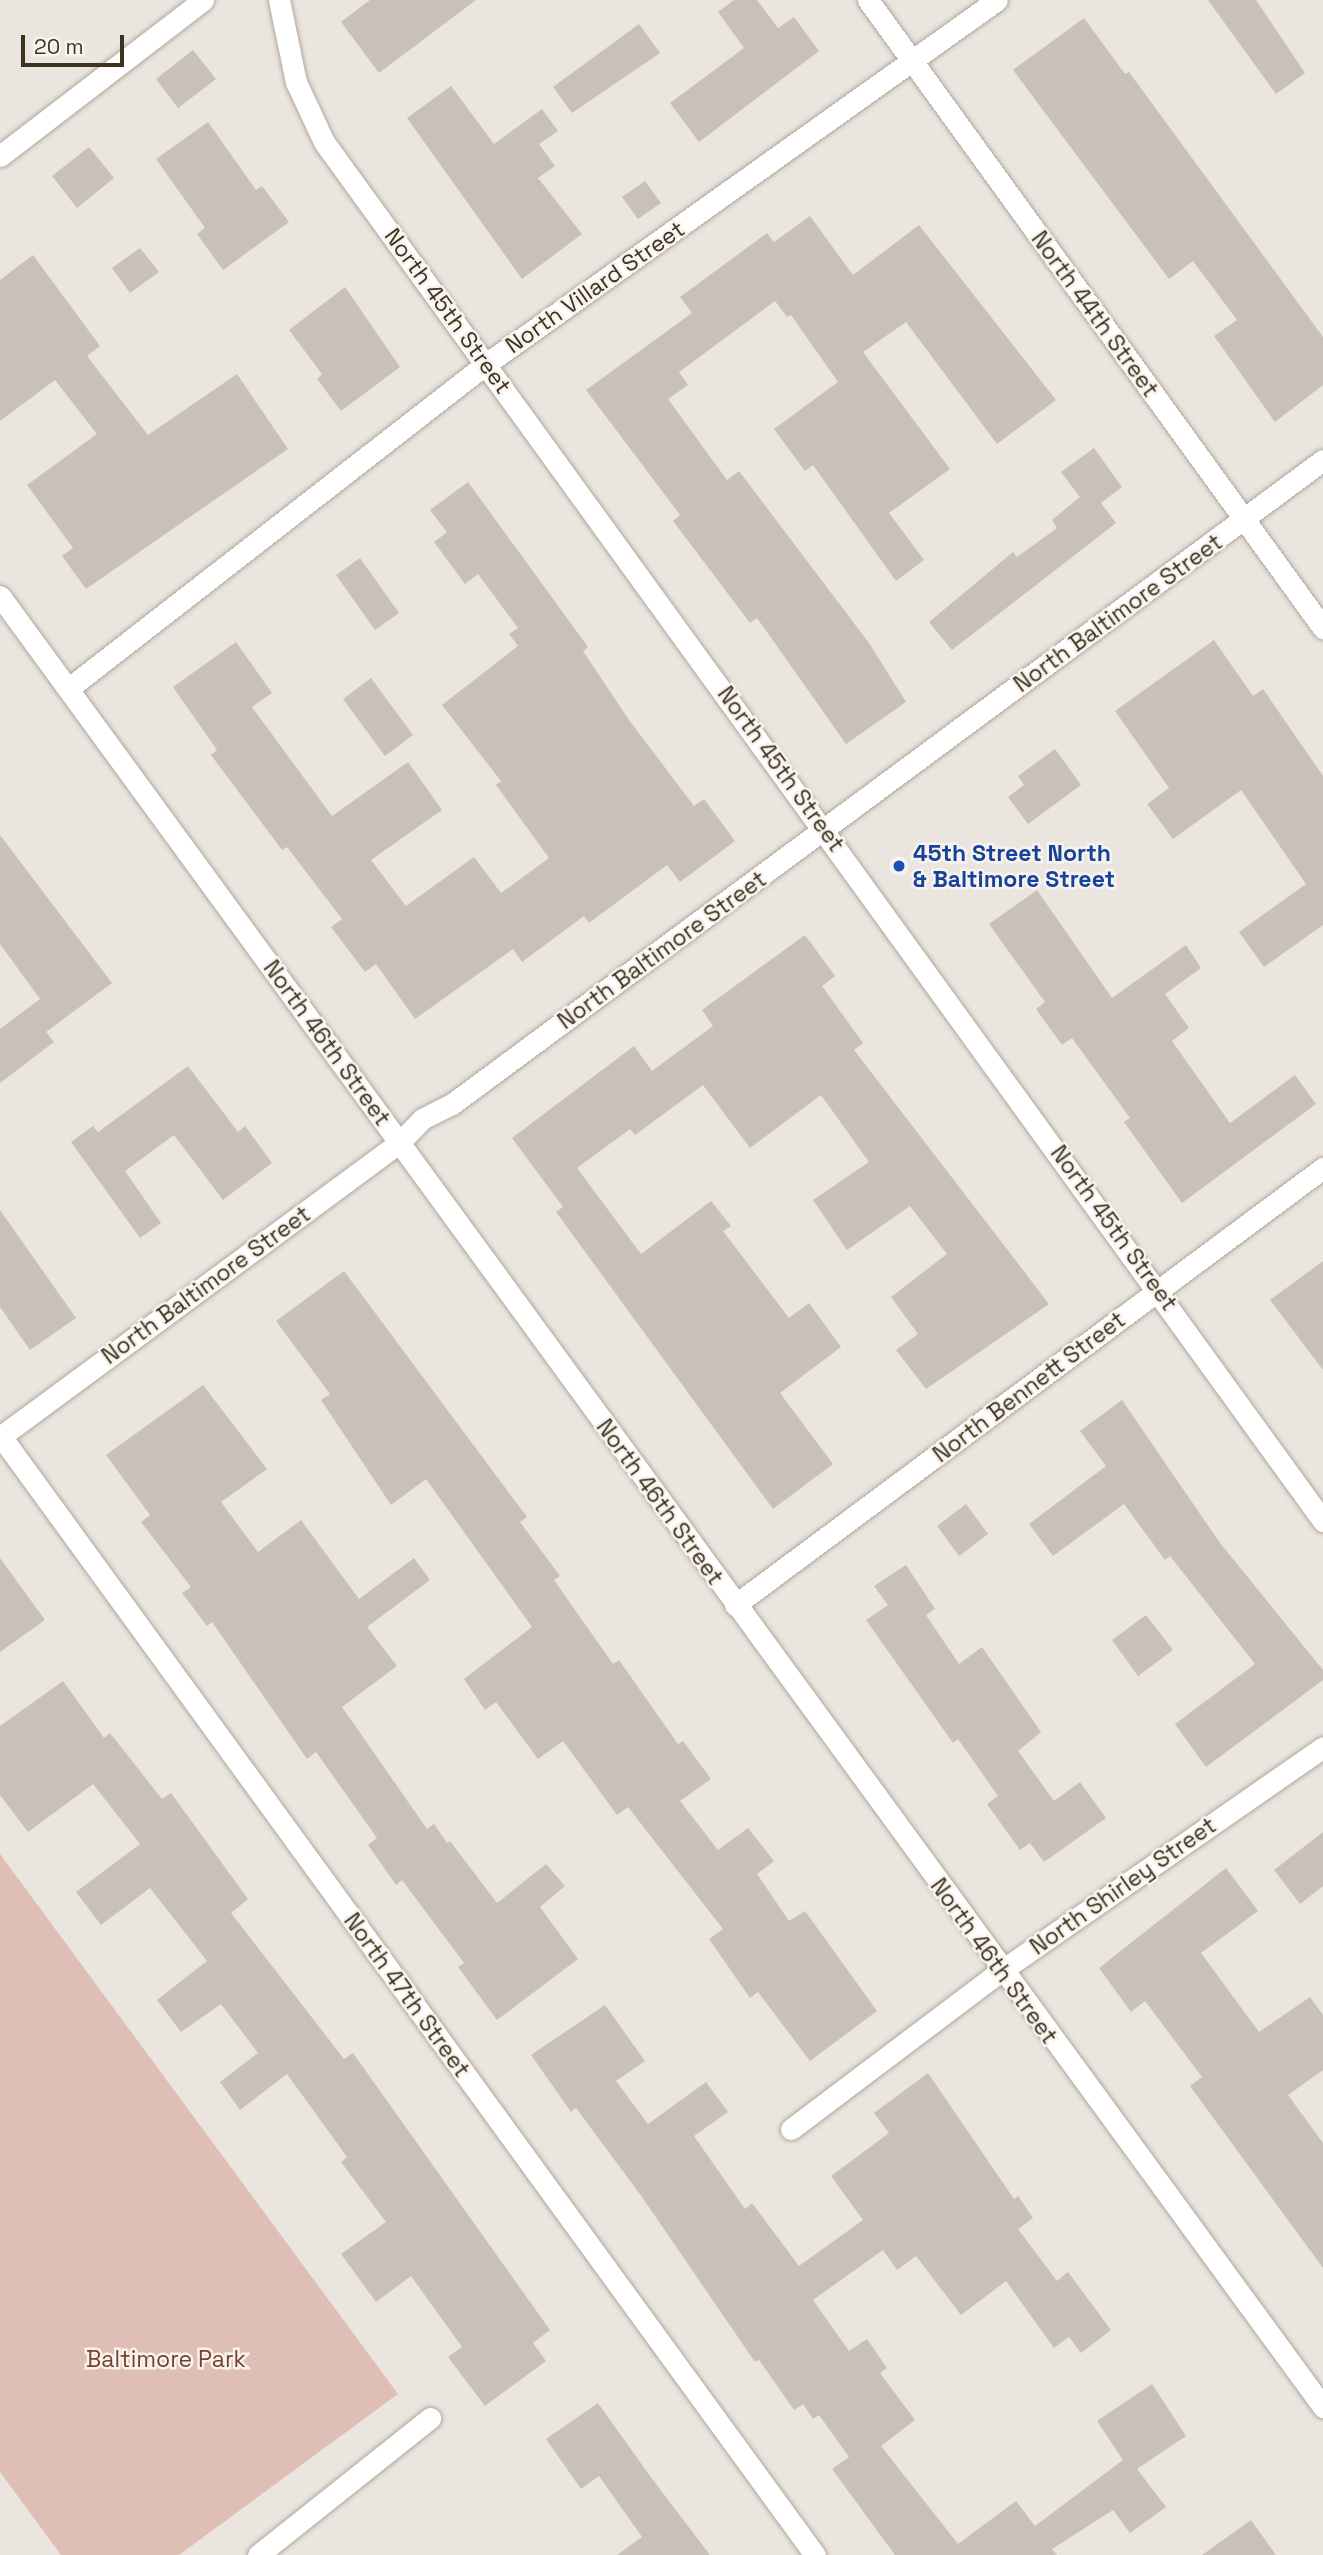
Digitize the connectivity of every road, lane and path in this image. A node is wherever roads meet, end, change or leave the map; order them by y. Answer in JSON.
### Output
{"nodes":[{"id":1,"x":202,"y":0,"type":"edge"},
{"id":2,"x":279,"y":0,"type":"edge"},
{"id":3,"x":868,"y":0,"type":"edge"},
{"id":4,"x":997,"y":0,"type":"edge"},
{"id":5,"x":913,"y":63,"type":"junction"},
{"id":6,"x":0,"y":156,"type":"edge"},
{"id":7,"x":486,"y":364,"type":"junction"},
{"id":8,"x":1323,"y":460,"type":"edge"},
{"id":9,"x":1245,"y":520,"type":"junction"},
{"id":10,"x":0,"y":596,"type":"edge"},
{"id":11,"x":1323,"y":628,"type":"edge"},
{"id":12,"x":69,"y":688,"type":"junction"},
{"id":13,"x":825,"y":830,"type":"junction"},
{"id":14,"x":399,"y":1143,"type":"junction"},
{"id":15,"x":1323,"y":1168,"type":"edge"},
{"id":16,"x":1159,"y":1290,"type":"junction"},
{"id":17,"x":0,"y":1436,"type":"edge"},
{"id":18,"x":1323,"y":1521,"type":"edge"},
{"id":19,"x":735,"y":1605,"type":"junction"},
{"id":20,"x":1323,"y":1747,"type":"edge"},
{"id":21,"x":1002,"y":1971,"type":"junction"},
{"id":22,"x":791,"y":2129,"type":"dead end"},
{"id":23,"x":1323,"y":2407,"type":"edge"},
{"id":24,"x":429,"y":2418,"type":"dead end"},
{"id":25,"x":258,"y":2555,"type":"edge"},
{"id":26,"x":815,"y":2555,"type":"edge"}],
"edges":[{"from":1,"to":6,"type":"street"},
{"from":2,"to":7,"type":"street","name":"North 45th Street"},
{"from":3,"to":5,"type":"street","name":"North 44th Street"},
{"from":4,"to":5,"type":"street","name":"North Villard Street"},
{"from":5,"to":7,"type":"street","name":"North Villard Street"},
{"from":5,"to":9,"type":"street","name":"North 44th Street"},
{"from":7,"to":12,"type":"street","name":"North Villard Street"},
{"from":7,"to":13,"type":"street","name":"North 45th Street"},
{"from":8,"to":9,"type":"street","name":"North Baltimore Street"},
{"from":9,"to":11,"type":"street","name":"North 44th Street"},
{"from":9,"to":13,"type":"street","name":"North Baltimore Street"},
{"from":10,"to":12,"type":"street","name":"North 46th Street"},
{"from":12,"to":14,"type":"street","name":"North 46th Street"},
{"from":13,"to":14,"type":"street","name":"North Baltimore Street"},
{"from":13,"to":16,"type":"street","name":"North 45th Street"},
{"from":14,"to":17,"type":"street","name":"North Baltimore Street"},
{"from":14,"to":19,"type":"street","name":"North 46th Street"},
{"from":15,"to":16,"type":"street","name":"North Bennett Street"},
{"from":16,"to":18,"type":"street","name":"North 45th Street"},
{"from":16,"to":19,"type":"street","name":"North Bennett Street"},
{"from":17,"to":26,"type":"street","name":"North 47th Street"},
{"from":19,"to":21,"type":"street","name":"North 46th Street"},
{"from":20,"to":21,"type":"street","name":"North Shirley Street"},
{"from":21,"to":22,"type":"street","name":"North Shirley Street"},
{"from":21,"to":23,"type":"street","name":"North 46th Street"},
{"from":24,"to":25,"type":"street"}]}
